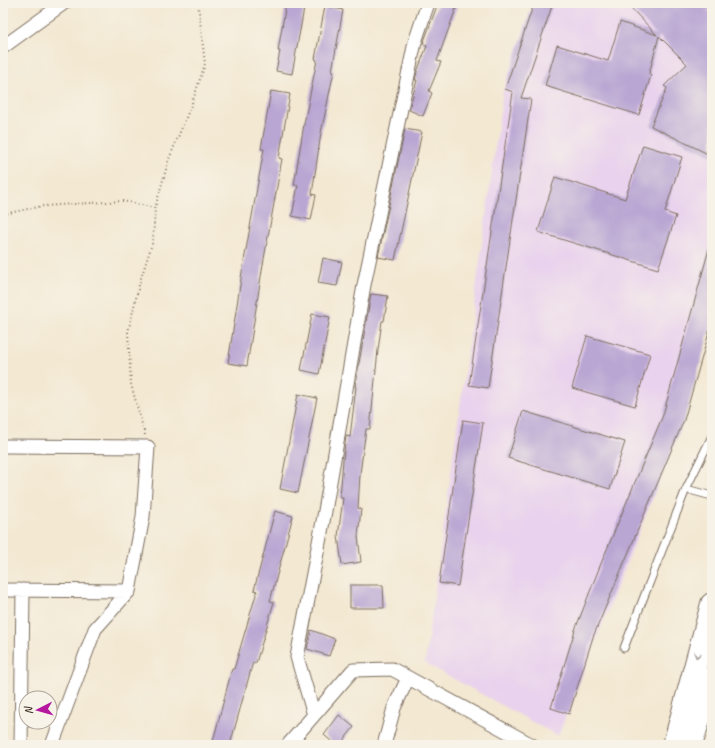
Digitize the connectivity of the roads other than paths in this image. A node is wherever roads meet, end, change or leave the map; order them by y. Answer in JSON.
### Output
{"nodes":[{"id":1,"x":64,"y":3,"type":"edge"},
{"id":2,"x":428,"y":3,"type":"edge"},
{"id":3,"x":3,"y":47,"type":"edge"},
{"id":4,"x":712,"y":436,"type":"edge"},
{"id":5,"x":3,"y":446,"type":"edge"},
{"id":6,"x":686,"y":489,"type":"junction"},
{"id":7,"x":712,"y":496,"type":"edge"},
{"id":8,"x":3,"y":590,"type":"edge"},
{"id":9,"x":24,"y":590,"type":"junction"},
{"id":10,"x":129,"y":591,"type":"junction"},
{"id":11,"x":712,"y":604,"type":"edge"},
{"id":12,"x":624,"y":648,"type":"dead end"},
{"id":13,"x":408,"y":678,"type":"junction"},
{"id":14,"x":712,"y":678,"type":"edge"},
{"id":15,"x":314,"y":715,"type":"junction"},
{"id":16,"x":21,"y":745,"type":"edge"},
{"id":17,"x":52,"y":745,"type":"edge"},
{"id":18,"x":288,"y":745,"type":"edge"},
{"id":19,"x":384,"y":745,"type":"edge"},
{"id":20,"x":532,"y":745,"type":"edge"},
{"id":21,"x":674,"y":745,"type":"edge"},
{"id":22,"x":691,"y":745,"type":"edge"}],
"edges":[{"from":1,"to":3,"type":"street"},
{"from":2,"to":15,"type":"street"},
{"from":4,"to":6,"type":"lane"},
{"from":5,"to":10,"type":"street"},
{"from":6,"to":7,"type":"lane"},
{"from":6,"to":12,"type":"lane"},
{"from":8,"to":9,"type":"street"},
{"from":9,"to":10,"type":"street"},
{"from":9,"to":16,"type":"street"},
{"from":10,"to":17,"type":"street"},
{"from":11,"to":21,"type":"highway","one_way":true},
{"from":13,"to":15,"type":"street"},
{"from":13,"to":19,"type":"street"},
{"from":13,"to":20,"type":"street"},
{"from":14,"to":22,"type":"highway"},
{"from":15,"to":18,"type":"street"}]}
